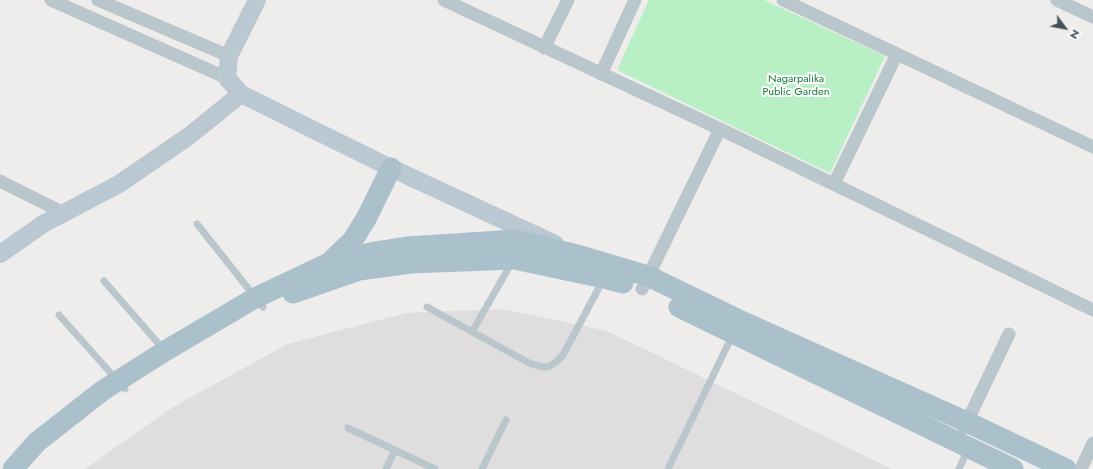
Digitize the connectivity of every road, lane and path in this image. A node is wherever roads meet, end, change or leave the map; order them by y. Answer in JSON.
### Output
{"nodes":[{"id":1,"x":51,"y":0,"type":"edge"},
{"id":2,"x":98,"y":0,"type":"edge"},
{"id":3,"x":257,"y":0,"type":"edge"},
{"id":4,"x":444,"y":0,"type":"edge"},
{"id":5,"x":568,"y":0,"type":"edge"},
{"id":6,"x":636,"y":0,"type":"edge"},
{"id":7,"x":783,"y":0,"type":"edge"},
{"id":8,"x":1057,"y":0,"type":"edge"},
{"id":9,"x":1093,"y":17,"type":"edge"},
{"id":10,"x":544,"y":48,"type":"junction"},
{"id":11,"x":897,"y":54,"type":"junction"},
{"id":12,"x":229,"y":56,"type":"junction"},
{"id":13,"x":601,"y":74,"type":"junction"},
{"id":14,"x":227,"y":78,"type":"junction"},
{"id":15,"x":241,"y":94,"type":"junction"},
{"id":16,"x":720,"y":129,"type":"junction"},
{"id":17,"x":1093,"y":147,"type":"edge"},
{"id":18,"x":391,"y":168,"type":"junction"},
{"id":19,"x":0,"y":181,"type":"edge"},
{"id":20,"x":834,"y":184,"type":"junction"},
{"id":21,"x":64,"y":213,"type":"junction"},
{"id":22,"x":197,"y":224,"type":"dead end"},
{"id":23,"x":0,"y":254,"type":"edge"},
{"id":24,"x":581,"y":256,"type":"junction"},
{"id":25,"x":514,"y":259,"type":"junction"},
{"id":26,"x":329,"y":263,"type":"junction"},
{"id":27,"x":604,"y":278,"type":"junction"},
{"id":28,"x":104,"y":280,"type":"dead end"},
{"id":29,"x":645,"y":282,"type":"junction"},
{"id":30,"x":259,"y":303,"type":"junction"},
{"id":31,"x":427,"y":307,"type":"dead end"},
{"id":32,"x":1093,"y":310,"type":"edge"},
{"id":33,"x":59,"y":315,"type":"dead end"},
{"id":34,"x":472,"y":332,"type":"junction"},
{"id":35,"x":734,"y":334,"type":"junction"},
{"id":36,"x":1009,"y":334,"type":"dead end"},
{"id":37,"x":168,"y":355,"type":"junction"},
{"id":38,"x":122,"y":385,"type":"junction"},
{"id":39,"x":506,"y":420,"type":"dead end"},
{"id":40,"x":966,"y":422,"type":"junction"},
{"id":41,"x":348,"y":428,"type":"dead end"},
{"id":42,"x":1093,"y":443,"type":"edge"},
{"id":43,"x":963,"y":445,"type":"junction"},
{"id":44,"x":395,"y":450,"type":"junction"},
{"id":45,"x":13,"y":469,"type":"edge"},
{"id":46,"x":26,"y":469,"type":"edge"},
{"id":47,"x":386,"y":469,"type":"edge"},
{"id":48,"x":435,"y":469,"type":"edge"},
{"id":49,"x":482,"y":469,"type":"edge"},
{"id":50,"x":668,"y":469,"type":"edge"},
{"id":51,"x":959,"y":469,"type":"edge"},
{"id":52,"x":1013,"y":469,"type":"edge"},
{"id":53,"x":1066,"y":469,"type":"edge"},
{"id":54,"x":1080,"y":469,"type":"edge"}],
"edges":[{"from":1,"to":14,"type":"street"},
{"from":2,"to":12,"type":"street"},
{"from":3,"to":12,"type":"street"},
{"from":4,"to":10,"type":"street"},
{"from":5,"to":10,"type":"street"},
{"from":6,"to":13,"type":"street"},
{"from":7,"to":11,"type":"street"},
{"from":8,"to":9,"type":"street"},
{"from":10,"to":13,"type":"street"},
{"from":11,"to":17,"type":"street"},
{"from":11,"to":20,"type":"street"},
{"from":12,"to":14,"type":"street"},
{"from":13,"to":16,"type":"street"},
{"from":14,"to":15,"type":"street"},
{"from":15,"to":18,"type":"street"},
{"from":15,"to":21,"type":"street"},
{"from":16,"to":20,"type":"street"},
{"from":16,"to":29,"type":"street"},
{"from":18,"to":24,"type":"street"},
{"from":18,"to":26,"type":"main road"},
{"from":19,"to":21,"type":"street"},
{"from":20,"to":32,"type":"street"},
{"from":21,"to":23,"type":"street"},
{"from":22,"to":30,"type":"lane"},
{"from":24,"to":26,"type":"main road"},
{"from":24,"to":29,"type":"main road"},
{"from":25,"to":27,"type":"main road"},
{"from":25,"to":30,"type":"main road"},
{"from":25,"to":34,"type":"lane"},
{"from":26,"to":30,"type":"main road"},
{"from":27,"to":29,"type":"main road"},
{"from":27,"to":34,"type":"lane"},
{"from":28,"to":37,"type":"lane"},
{"from":29,"to":35,"type":"main road"},
{"from":29,"to":40,"type":"main road"},
{"from":30,"to":37,"type":"main road"},
{"from":31,"to":34,"type":"lane"},
{"from":33,"to":38,"type":"lane"},
{"from":35,"to":43,"type":"main road"},
{"from":35,"to":50,"type":"lane"},
{"from":36,"to":40,"type":"street"},
{"from":37,"to":38,"type":"main road"},
{"from":38,"to":45,"type":"main road"},
{"from":38,"to":46,"type":"main road"},
{"from":39,"to":49,"type":"lane"},
{"from":40,"to":43,"type":"street"},
{"from":40,"to":53,"type":"main road"},
{"from":41,"to":44,"type":"lane"},
{"from":42,"to":54,"type":"street"},
{"from":43,"to":51,"type":"lane"},
{"from":43,"to":52,"type":"main road"},
{"from":44,"to":47,"type":"lane"},
{"from":44,"to":48,"type":"lane"}]}
